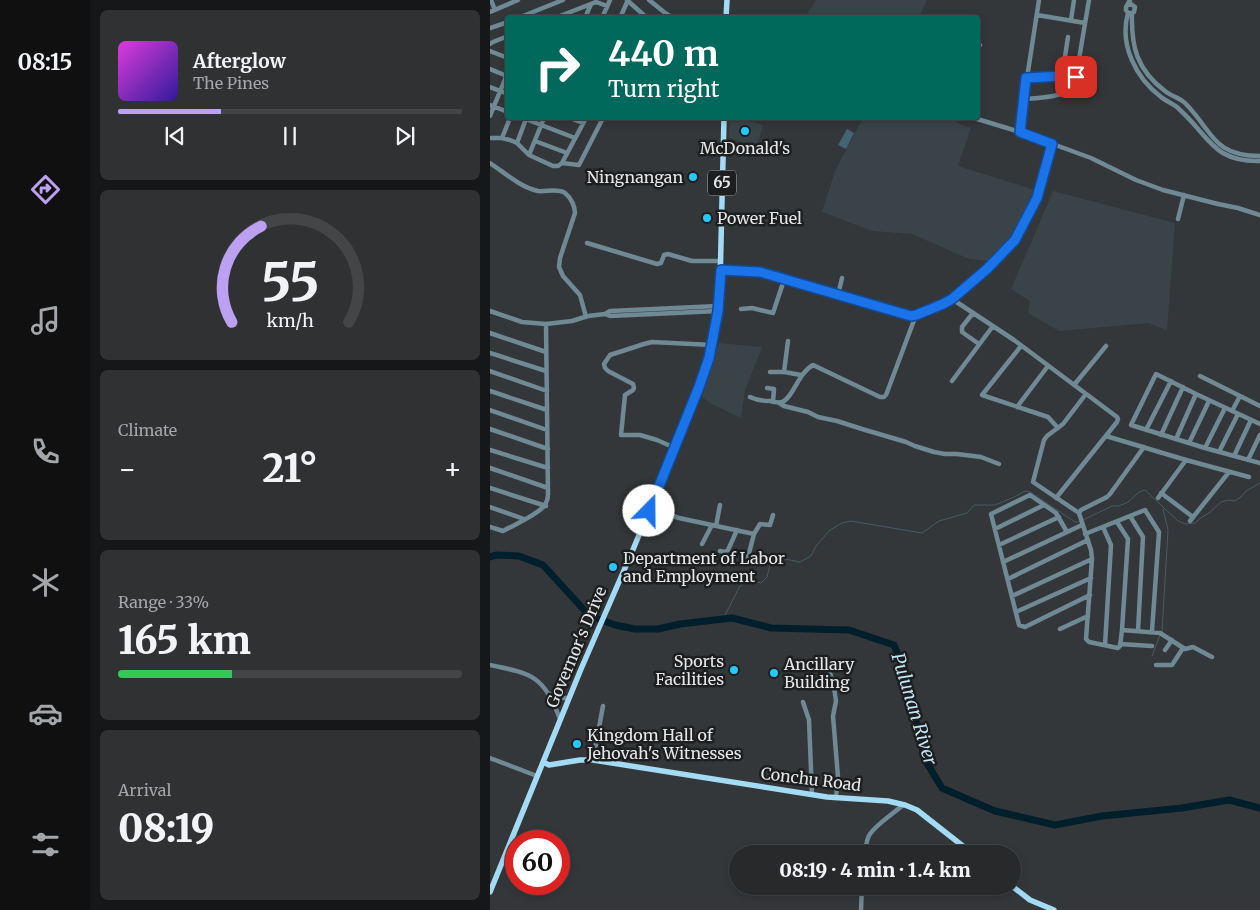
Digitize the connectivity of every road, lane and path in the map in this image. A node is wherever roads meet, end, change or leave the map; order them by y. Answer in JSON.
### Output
{"nodes":[{"id":1,"x":490,"y":0,"type":"edge"},
{"id":2,"x":516,"y":0,"type":"edge"},
{"id":3,"x":563,"y":0,"type":"edge"},
{"id":4,"x":610,"y":0,"type":"edge"},
{"id":5,"x":628,"y":0,"type":"edge"},
{"id":6,"x":727,"y":0,"type":"edge"},
{"id":7,"x":1074,"y":0,"type":"edge"},
{"id":8,"x":1089,"y":0,"type":"edge"},
{"id":9,"x":1137,"y":0,"type":"edge"},
{"id":10,"x":651,"y":1,"type":"edge"},
{"id":11,"x":1038,"y":1,"type":"edge"},
{"id":12,"x":1129,"y":2,"type":"edge"},
{"id":13,"x":591,"y":4,"type":"junction"},
{"id":14,"x":607,"y":6,"type":"junction"},
{"id":15,"x":1135,"y":7,"type":"junction"},
{"id":16,"x":492,"y":11,"type":"edge"},
{"id":17,"x":571,"y":11,"type":"junction"},
{"id":18,"x":639,"y":11,"type":"junction"},
{"id":19,"x":1130,"y":13,"type":"junction"},
{"id":20,"x":526,"y":15,"type":"edge"},
{"id":21,"x":562,"y":15,"type":"edge"},
{"id":22,"x":569,"y":15,"type":"edge"},
{"id":23,"x":586,"y":15,"type":"edge"},
{"id":24,"x":603,"y":15,"type":"edge"},
{"id":25,"x":621,"y":15,"type":"edge"},
{"id":26,"x":637,"y":15,"type":"edge"},
{"id":27,"x":644,"y":15,"type":"edge"},
{"id":28,"x":668,"y":15,"type":"edge"},
{"id":29,"x":726,"y":15,"type":"edge"},
{"id":30,"x":1036,"y":15,"type":"junction"},
{"id":31,"x":1071,"y":20,"type":"junction"},
{"id":32,"x":1085,"y":22,"type":"junction"},
{"id":33,"x":505,"y":23,"type":"edge"},
{"id":34,"x":490,"y":28,"type":"edge"},
{"id":35,"x":1068,"y":37,"type":"dead end"},
{"id":36,"x":505,"y":38,"type":"edge"},
{"id":37,"x":490,"y":44,"type":"edge"},
{"id":38,"x":490,"y":51,"type":"edge"},
{"id":39,"x":505,"y":57,"type":"edge"},
{"id":40,"x":490,"y":69,"type":"edge"},
{"id":41,"x":1084,"y":72,"type":"dead end"},
{"id":42,"x":505,"y":73,"type":"edge"},
{"id":43,"x":1062,"y":76,"type":"junction"},
{"id":44,"x":1026,"y":78,"type":"junction"},
{"id":45,"x":505,"y":79,"type":"edge"},
{"id":46,"x":490,"y":87,"type":"edge"},
{"id":47,"x":500,"y":91,"type":"junction"},
{"id":48,"x":505,"y":93,"type":"edge"},
{"id":49,"x":1024,"y":99,"type":"junction"},
{"id":50,"x":492,"y":106,"type":"edge"},
{"id":51,"x":505,"y":111,"type":"edge"},
{"id":52,"x":490,"y":116,"type":"edge"},
{"id":53,"x":509,"y":120,"type":"edge"},
{"id":54,"x":524,"y":120,"type":"edge"},
{"id":55,"x":530,"y":120,"type":"edge"},
{"id":56,"x":543,"y":120,"type":"edge"},
{"id":57,"x":575,"y":120,"type":"edge"},
{"id":58,"x":585,"y":120,"type":"edge"},
{"id":59,"x":602,"y":120,"type":"edge"},
{"id":60,"x":724,"y":120,"type":"edge"},
{"id":61,"x":980,"y":120,"type":"edge"},
{"id":62,"x":583,"y":123,"type":"junction"},
{"id":63,"x":541,"y":124,"type":"junction"},
{"id":64,"x":1020,"y":132,"type":"junction"},
{"id":65,"x":490,"y":138,"type":"edge"},
{"id":66,"x":502,"y":138,"type":"junction"},
{"id":67,"x":576,"y":138,"type":"junction"},
{"id":68,"x":535,"y":141,"type":"junction"},
{"id":69,"x":517,"y":144,"type":"junction"},
{"id":70,"x":1052,"y":144,"type":"junction"},
{"id":71,"x":1225,"y":152,"type":"junction"},
{"id":72,"x":567,"y":153,"type":"junction"},
{"id":73,"x":529,"y":155,"type":"junction"},
{"id":74,"x":1260,"y":156,"type":"edge"},
{"id":75,"x":1260,"y":161,"type":"edge"},
{"id":76,"x":490,"y":163,"type":"edge"},
{"id":77,"x":562,"y":163,"type":"junction"},
{"id":78,"x":1184,"y":195,"type":"junction"},
{"id":79,"x":1260,"y":216,"type":"edge"},
{"id":80,"x":1178,"y":219,"type":"dead end"},
{"id":81,"x":587,"y":243,"type":"dead end"},
{"id":82,"x":721,"y":258,"type":"junction"},
{"id":83,"x":721,"y":270,"type":"junction"},
{"id":84,"x":842,"y":278,"type":"dead end"},
{"id":85,"x":784,"y":280,"type":"junction"},
{"id":86,"x":838,"y":294,"type":"junction"},
{"id":87,"x":952,"y":299,"type":"junction"},
{"id":88,"x":718,"y":308,"type":"junction"},
{"id":89,"x":741,"y":309,"type":"dead end"},
{"id":90,"x":490,"y":311,"type":"edge"},
{"id":91,"x":973,"y":313,"type":"junction"},
{"id":92,"x":916,"y":315,"type":"junction"},
{"id":93,"x":586,"y":317,"type":"junction"},
{"id":94,"x":546,"y":324,"type":"junction"},
{"id":95,"x":993,"y":326,"type":"junction"},
{"id":96,"x":490,"y":334,"type":"edge"},
{"id":97,"x":788,"y":340,"type":"dead end"},
{"id":98,"x":979,"y":344,"type":"junction"},
{"id":99,"x":712,"y":345,"type":"junction"},
{"id":100,"x":1021,"y":346,"type":"junction"},
{"id":101,"x":1106,"y":346,"type":"dead end"},
{"id":102,"x":546,"y":352,"type":"junction"},
{"id":103,"x":490,"y":353,"type":"edge"},
{"id":104,"x":1048,"y":366,"type":"junction"},
{"id":105,"x":490,"y":371,"type":"edge"},
{"id":106,"x":546,"y":371,"type":"junction"},
{"id":107,"x":770,"y":372,"type":"dead end"},
{"id":108,"x":784,"y":372,"type":"junction"},
{"id":109,"x":801,"y":375,"type":"junction"},
{"id":110,"x":1200,"y":376,"type":"dead end"},
{"id":111,"x":952,"y":381,"type":"dead end"},
{"id":112,"x":1171,"y":381,"type":"junction"},
{"id":113,"x":1074,"y":385,"type":"junction"},
{"id":114,"x":1183,"y":387,"type":"junction"},
{"id":115,"x":768,"y":388,"type":"dead end"},
{"id":116,"x":490,"y":391,"type":"edge"},
{"id":117,"x":547,"y":391,"type":"junction"},
{"id":118,"x":1086,"y":394,"type":"junction"},
{"id":119,"x":1196,"y":394,"type":"junction"},
{"id":120,"x":1240,"y":396,"type":"junction"},
{"id":121,"x":750,"y":397,"type":"dead end"},
{"id":122,"x":1209,"y":401,"type":"junction"},
{"id":123,"x":775,"y":402,"type":"junction"},
{"id":124,"x":1260,"y":406,"type":"edge"},
{"id":125,"x":1017,"y":407,"type":"junction"},
{"id":126,"x":1225,"y":408,"type":"junction"},
{"id":127,"x":490,"y":410,"type":"edge"},
{"id":128,"x":547,"y":410,"type":"junction"},
{"id":129,"x":1232,"y":411,"type":"junction"},
{"id":130,"x":1238,"y":414,"type":"junction"},
{"id":131,"x":1251,"y":420,"type":"junction"},
{"id":132,"x":1260,"y":424,"type":"edge"},
{"id":133,"x":1058,"y":428,"type":"junction"},
{"id":134,"x":490,"y":429,"type":"edge"},
{"id":135,"x":547,"y":430,"type":"junction"},
{"id":136,"x":1146,"y":430,"type":"junction"},
{"id":137,"x":1161,"y":435,"type":"junction"},
{"id":138,"x":1260,"y":435,"type":"edge"},
{"id":139,"x":1106,"y":436,"type":"junction"},
{"id":140,"x":1176,"y":439,"type":"junction"},
{"id":141,"x":1189,"y":443,"type":"junction"},
{"id":142,"x":1144,"y":447,"type":"junction"},
{"id":143,"x":675,"y":448,"type":"junction"},
{"id":144,"x":1205,"y":448,"type":"junction"},
{"id":145,"x":548,"y":449,"type":"junction"},
{"id":146,"x":490,"y":450,"type":"edge"},
{"id":147,"x":1219,"y":452,"type":"junction"},
{"id":148,"x":1234,"y":456,"type":"junction"},
{"id":149,"x":1186,"y":460,"type":"junction"},
{"id":150,"x":1248,"y":460,"type":"junction"},
{"id":151,"x":1260,"y":463,"type":"edge"},
{"id":152,"x":999,"y":464,"type":"dead end"},
{"id":153,"x":490,"y":468,"type":"edge"},
{"id":154,"x":548,"y":468,"type":"junction"},
{"id":155,"x":1229,"y":472,"type":"junction"},
{"id":156,"x":1250,"y":477,"type":"dead end"},
{"id":157,"x":490,"y":488,"type":"edge"},
{"id":158,"x":548,"y":488,"type":"junction"},
{"id":159,"x":1056,"y":498,"type":"junction"},
{"id":160,"x":1044,"y":504,"type":"junction"},
{"id":161,"x":720,"y":505,"type":"dead end"},
{"id":162,"x":546,"y":506,"type":"junction"},
{"id":163,"x":490,"y":507,"type":"edge"},
{"id":164,"x":650,"y":508,"type":"junction"},
{"id":165,"x":773,"y":515,"type":"dead end"},
{"id":166,"x":1130,"y":516,"type":"junction"},
{"id":167,"x":1059,"y":517,"type":"junction"},
{"id":168,"x":524,"y":519,"type":"junction"},
{"id":169,"x":1081,"y":519,"type":"junction"},
{"id":170,"x":1117,"y":522,"type":"junction"},
{"id":171,"x":714,"y":525,"type":"junction"},
{"id":172,"x":490,"y":527,"type":"edge"},
{"id":173,"x":1103,"y":527,"type":"junction"},
{"id":174,"x":995,"y":529,"type":"junction"},
{"id":175,"x":737,"y":530,"type":"junction"},
{"id":176,"x":1067,"y":532,"type":"junction"},
{"id":177,"x":754,"y":534,"type":"junction"},
{"id":178,"x":1085,"y":534,"type":"junction"},
{"id":179,"x":1088,"y":540,"type":"junction"},
{"id":180,"x":702,"y":544,"type":"dead end"},
{"id":181,"x":999,"y":545,"type":"junction"},
{"id":182,"x":720,"y":551,"type":"dead end"},
{"id":183,"x":1092,"y":559,"type":"junction"},
{"id":184,"x":747,"y":561,"type":"dead end"},
{"id":185,"x":1004,"y":562,"type":"junction"},
{"id":186,"x":1091,"y":578,"type":"junction"},
{"id":187,"x":1008,"y":579,"type":"junction"},
{"id":188,"x":1090,"y":595,"type":"junction"},
{"id":189,"x":1012,"y":596,"type":"junction"},
{"id":190,"x":1016,"y":612,"type":"junction"},
{"id":191,"x":1088,"y":616,"type":"junction"},
{"id":192,"x":1060,"y":629,"type":"dead end"},
{"id":193,"x":1122,"y":630,"type":"junction"},
{"id":194,"x":1138,"y":630,"type":"junction"},
{"id":195,"x":1152,"y":631,"type":"junction"},
{"id":196,"x":1172,"y":640,"type":"junction"},
{"id":197,"x":1120,"y":644,"type":"junction"},
{"id":198,"x":1105,"y":645,"type":"junction"},
{"id":199,"x":1152,"y":646,"type":"dead end"},
{"id":200,"x":1183,"y":648,"type":"junction"},
{"id":201,"x":1165,"y":650,"type":"dead end"},
{"id":202,"x":1212,"y":657,"type":"dead end"},
{"id":203,"x":490,"y":665,"type":"edge"},
{"id":204,"x":1156,"y":665,"type":"dead end"},
{"id":205,"x":828,"y":668,"type":"dead end"},
{"id":206,"x":548,"y":693,"type":"junction"},
{"id":207,"x":569,"y":698,"type":"junction"},
{"id":208,"x":803,"y":702,"type":"dead end"},
{"id":209,"x":603,"y":706,"type":"dead end"},
{"id":210,"x":560,"y":720,"type":"junction"},
{"id":211,"x":490,"y":758,"type":"edge"},
{"id":212,"x":593,"y":760,"type":"junction"},
{"id":213,"x":543,"y":762,"type":"junction"},
{"id":214,"x":537,"y":776,"type":"junction"},
{"id":215,"x":812,"y":794,"type":"junction"},
{"id":216,"x":836,"y":798,"type":"junction"},
{"id":217,"x":904,"y":805,"type":"junction"},
{"id":218,"x":866,"y":845,"type":"edge"},
{"id":219,"x":962,"y":845,"type":"edge"},
{"id":220,"x":490,"y":892,"type":"edge"},
{"id":221,"x":1021,"y":893,"type":"edge"},
{"id":222,"x":862,"y":895,"type":"edge"},
{"id":223,"x":861,"y":910,"type":"edge"},
{"id":224,"x":1054,"y":910,"type":"edge"}],
"edges":[{"from":1,"to":16,"type":"street"},
{"from":2,"to":16,"type":"street"},
{"from":3,"to":20,"type":"street"},
{"from":4,"to":14,"type":"street"},
{"from":5,"to":18,"type":"street"},
{"from":5,"to":25,"type":"street"},
{"from":6,"to":29,"type":"main road"},
{"from":7,"to":31,"type":"street"},
{"from":8,"to":32,"type":"street"},
{"from":9,"to":15,"type":"street"},
{"from":10,"to":28,"type":"street"},
{"from":11,"to":30,"type":"street"},
{"from":12,"to":15,"type":"street"},
{"from":12,"to":19,"type":"street"},
{"from":13,"to":14,"type":"street"},
{"from":13,"to":17,"type":"street"},
{"from":13,"to":23,"type":"street"},
{"from":14,"to":24,"type":"street"},
{"from":15,"to":19,"type":"street"},
{"from":17,"to":21,"type":"street"},
{"from":17,"to":22,"type":"street"},
{"from":18,"to":26,"type":"street"},
{"from":18,"to":27,"type":"street"},
{"from":19,"to":71,"type":"street"},
{"from":19,"to":71,"type":"street"},
{"from":30,"to":31,"type":"street"},
{"from":30,"to":44,"type":"street"},
{"from":31,"to":32,"type":"street"},
{"from":32,"to":43,"type":"street"},
{"from":33,"to":34,"type":"street"},
{"from":35,"to":43,"type":"street"},
{"from":36,"to":37,"type":"street"},
{"from":38,"to":39,"type":"street"},
{"from":40,"to":42,"type":"street"},
{"from":41,"to":49,"type":"street"},
{"from":43,"to":44,"type":"street"},
{"from":44,"to":49,"type":"street"},
{"from":45,"to":47,"type":"street"},
{"from":46,"to":47,"type":"street"},
{"from":47,"to":48,"type":"street"},
{"from":47,"to":50,"type":"street"},
{"from":49,"to":64,"type":"street"},
{"from":50,"to":51,"type":"street"},
{"from":50,"to":52,"type":"street"},
{"from":53,"to":66,"type":"street"},
{"from":54,"to":69,"type":"street"},
{"from":55,"to":63,"type":"street"},
{"from":56,"to":63,"type":"street"},
{"from":57,"to":62,"type":"street"},
{"from":58,"to":62,"type":"street"},
{"from":59,"to":77,"type":"street"},
{"from":60,"to":82,"type":"main road","name":"Governor's Drive","number":"65"},
{"from":61,"to":64,"type":"street"},
{"from":62,"to":67,"type":"street"},
{"from":63,"to":67,"type":"street"},
{"from":63,"to":68,"type":"street"},
{"from":64,"to":70,"type":"street"},
{"from":65,"to":66,"type":"street"},
{"from":66,"to":69,"type":"street"},
{"from":67,"to":72,"type":"street"},
{"from":68,"to":72,"type":"street"},
{"from":68,"to":73,"type":"street"},
{"from":69,"to":73,"type":"street"},
{"from":70,"to":78,"type":"street"},
{"from":70,"to":87,"type":"street"},
{"from":71,"to":74,"type":"street"},
{"from":71,"to":75,"type":"street"},
{"from":72,"to":77,"type":"street"},
{"from":73,"to":77,"type":"street"},
{"from":76,"to":93,"type":"street"},
{"from":78,"to":79,"type":"street"},
{"from":78,"to":80,"type":"street"},
{"from":81,"to":82,"type":"street"},
{"from":82,"to":83,"type":"main road","name":"Governor's Drive","number":"65"},
{"from":83,"to":85,"type":"street"},
{"from":83,"to":88,"type":"main road","name":"Governor's Drive","number":"65"},
{"from":84,"to":86,"type":"street"},
{"from":85,"to":86,"type":"street"},
{"from":85,"to":89,"type":"street"},
{"from":86,"to":92,"type":"street"},
{"from":87,"to":91,"type":"street"},
{"from":87,"to":92,"type":"street"},
{"from":88,"to":93,"type":"street"},
{"from":88,"to":99,"type":"main road","name":"Governor's Drive","number":"65"},
{"from":90,"to":94,"type":"street"},
{"from":91,"to":95,"type":"street"},
{"from":91,"to":98,"type":"street"},
{"from":92,"to":109,"type":"street"},
{"from":93,"to":94,"type":"street"},
{"from":94,"to":102,"type":"street"},
{"from":95,"to":98,"type":"street"},
{"from":95,"to":100,"type":"street"},
{"from":96,"to":102,"type":"street"},
{"from":97,"to":108,"type":"street"},
{"from":98,"to":111,"type":"street"},
{"from":99,"to":143,"type":"main road","name":"Governor's Drive","number":"65"},
{"from":99,"to":143,"type":"street"},
{"from":100,"to":104,"type":"street"},
{"from":100,"to":125,"type":"street"},
{"from":101,"to":113,"type":"street"},
{"from":102,"to":106,"type":"street"},
{"from":103,"to":106,"type":"street"},
{"from":104,"to":113,"type":"street"},
{"from":104,"to":125,"type":"street"},
{"from":105,"to":117,"type":"street"},
{"from":106,"to":117,"type":"street"},
{"from":107,"to":108,"type":"street"},
{"from":108,"to":109,"type":"street"},
{"from":109,"to":123,"type":"street"},
{"from":110,"to":120,"type":"street"},
{"from":112,"to":114,"type":"street"},
{"from":112,"to":136,"type":"street"},
{"from":112,"to":136,"type":"street"},
{"from":113,"to":118,"type":"street"},
{"from":114,"to":119,"type":"street"},
{"from":114,"to":137,"type":"street"},
{"from":115,"to":123,"type":"street"},
{"from":116,"to":128,"type":"street"},
{"from":117,"to":128,"type":"street"},
{"from":118,"to":133,"type":"street"},
{"from":118,"to":139,"type":"street"},
{"from":119,"to":122,"type":"street"},
{"from":119,"to":140,"type":"street"},
{"from":120,"to":124,"type":"street"},
{"from":120,"to":129,"type":"street"},
{"from":121,"to":123,"type":"street"},
{"from":122,"to":126,"type":"street"},
{"from":122,"to":141,"type":"street"},
{"from":123,"to":152,"type":"street"},
{"from":125,"to":133,"type":"street"},
{"from":126,"to":129,"type":"street"},
{"from":126,"to":144,"type":"street"},
{"from":127,"to":135,"type":"street"},
{"from":128,"to":135,"type":"street"},
{"from":129,"to":130,"type":"street"},
{"from":130,"to":131,"type":"street"},
{"from":130,"to":147,"type":"street"},
{"from":131,"to":132,"type":"street"},
{"from":131,"to":148,"type":"street"},
{"from":133,"to":159,"type":"street"},
{"from":134,"to":145,"type":"street"},
{"from":135,"to":145,"type":"street"},
{"from":136,"to":137,"type":"street"},
{"from":137,"to":140,"type":"street"},
{"from":138,"to":150,"type":"street"},
{"from":139,"to":142,"type":"street"},
{"from":139,"to":159,"type":"street"},
{"from":140,"to":141,"type":"street"},
{"from":141,"to":144,"type":"street"},
{"from":142,"to":149,"type":"street"},
{"from":142,"to":169,"type":"street"},
{"from":143,"to":164,"type":"main road","name":"Governor's Drive","number":"65"},
{"from":144,"to":147,"type":"street"},
{"from":145,"to":154,"type":"street"},
{"from":146,"to":154,"type":"street"},
{"from":147,"to":148,"type":"street"},
{"from":148,"to":150,"type":"street"},
{"from":149,"to":155,"type":"street"},
{"from":149,"to":155,"type":"street"},
{"from":150,"to":151,"type":"street"},
{"from":153,"to":158,"type":"street"},
{"from":154,"to":158,"type":"street"},
{"from":155,"to":156,"type":"street"},
{"from":157,"to":162,"type":"street"},
{"from":158,"to":162,"type":"street"},
{"from":159,"to":169,"type":"street"},
{"from":160,"to":167,"type":"street"},
{"from":160,"to":174,"type":"street"},
{"from":160,"to":174,"type":"street"},
{"from":161,"to":171,"type":"street"},
{"from":162,"to":168,"type":"street"},
{"from":163,"to":168,"type":"street"},
{"from":164,"to":171,"type":"street"},
{"from":164,"to":207,"type":"main road","name":"Governor's Drive","number":"65"},
{"from":165,"to":177,"type":"street"},
{"from":166,"to":170,"type":"street"},
{"from":166,"to":194,"type":"street"},
{"from":166,"to":195,"type":"street"},
{"from":167,"to":176,"type":"street"},
{"from":167,"to":181,"type":"street"},
{"from":168,"to":172,"type":"street"},
{"from":169,"to":176,"type":"street"},
{"from":169,"to":178,"type":"street"},
{"from":170,"to":173,"type":"street"},
{"from":170,"to":193,"type":"street"},
{"from":171,"to":175,"type":"street"},
{"from":171,"to":180,"type":"street"},
{"from":173,"to":178,"type":"street"},
{"from":173,"to":198,"type":"street"},
{"from":174,"to":181,"type":"street"},
{"from":175,"to":177,"type":"street"},
{"from":175,"to":182,"type":"street"},
{"from":176,"to":185,"type":"street"},
{"from":177,"to":184,"type":"street"},
{"from":178,"to":179,"type":"street"},
{"from":179,"to":183,"type":"street"},
{"from":179,"to":187,"type":"street"},
{"from":181,"to":185,"type":"street"},
{"from":183,"to":186,"type":"street"},
{"from":183,"to":189,"type":"street"},
{"from":185,"to":187,"type":"street"},
{"from":186,"to":188,"type":"street"},
{"from":186,"to":190,"type":"street"},
{"from":187,"to":189,"type":"street"},
{"from":188,"to":190,"type":"street"},
{"from":188,"to":191,"type":"street"},
{"from":189,"to":190,"type":"street"},
{"from":191,"to":192,"type":"street"},
{"from":191,"to":198,"type":"street"},
{"from":193,"to":194,"type":"street"},
{"from":193,"to":197,"type":"street"},
{"from":194,"to":195,"type":"street"},
{"from":195,"to":196,"type":"street"},
{"from":196,"to":200,"type":"street"},
{"from":196,"to":201,"type":"street"},
{"from":197,"to":198,"type":"street"},
{"from":197,"to":199,"type":"street"},
{"from":200,"to":202,"type":"street"},
{"from":200,"to":204,"type":"street"},
{"from":203,"to":206,"type":"street"},
{"from":205,"to":216,"type":"street"},
{"from":206,"to":207,"type":"street"},
{"from":206,"to":210,"type":"street"},
{"from":207,"to":210,"type":"main road","name":"Governor's Drive","number":"65"},
{"from":208,"to":215,"type":"street"},
{"from":209,"to":212,"type":"street"},
{"from":210,"to":213,"type":"main road","name":"Governor's Drive","number":"65"},
{"from":211,"to":214,"type":"street"},
{"from":212,"to":213,"type":"main road","name":"Conchu Road"},
{"from":212,"to":215,"type":"main road","name":"Conchu Road"},
{"from":213,"to":214,"type":"main road","name":"Governor's Drive","number":"65"},
{"from":214,"to":220,"type":"main road","name":"Governor's Drive","number":"65"},
{"from":215,"to":216,"type":"main road","name":"Conchu Road"},
{"from":216,"to":217,"type":"main road","name":"Conchu Road"},
{"from":217,"to":218,"type":"street"},
{"from":217,"to":219,"type":"main road","name":"Conchu Road"},
{"from":221,"to":224,"type":"main road"},
{"from":222,"to":223,"type":"street"}]}
